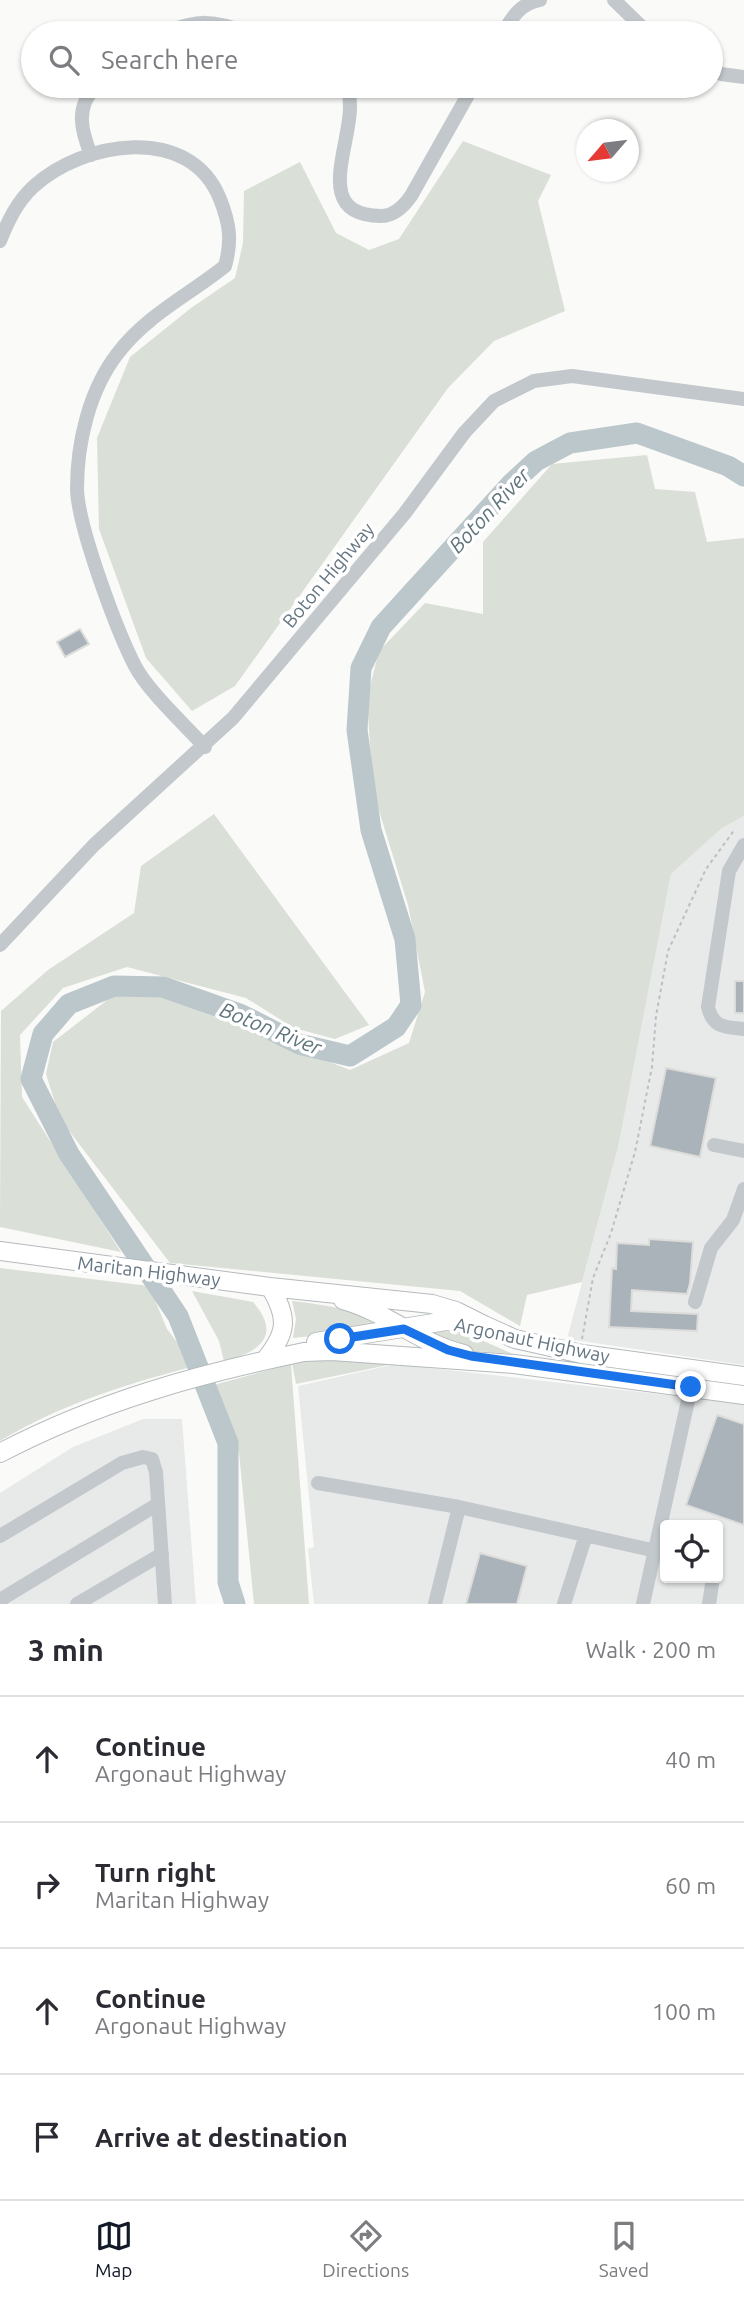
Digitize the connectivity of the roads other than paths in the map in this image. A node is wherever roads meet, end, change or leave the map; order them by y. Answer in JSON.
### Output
{"nodes":[{"id":1,"x":540,"y":0,"type":"edge"},
{"id":2,"x":614,"y":0,"type":"edge"},
{"id":3,"x":509,"y":21,"type":"edge"},
{"id":4,"x":636,"y":21,"type":"edge"},
{"id":5,"x":723,"y":74,"type":"edge"},
{"id":6,"x":744,"y":77,"type":"edge"},
{"id":7,"x":88,"y":98,"type":"edge"},
{"id":8,"x":348,"y":98,"type":"edge"},
{"id":9,"x":466,"y":98,"type":"edge"},
{"id":10,"x":91,"y":155,"type":"junction"},
{"id":11,"x":0,"y":241,"type":"edge"},
{"id":12,"x":744,"y":399,"type":"edge"},
{"id":13,"x":205,"y":747,"type":"junction"},
{"id":14,"x":744,"y":845,"type":"edge"},
{"id":15,"x":0,"y":945,"type":"edge"},
{"id":16,"x":744,"y":1029,"type":"edge"},
{"id":17,"x":713,"y":1145,"type":"dead end"},
{"id":18,"x":744,"y":1151,"type":"edge"},
{"id":19,"x":744,"y":1188,"type":"edge"},
{"id":20,"x":0,"y":1251,"type":"edge"},
{"id":21,"x":271,"y":1287,"type":"junction"},
{"id":22,"x":299,"y":1289,"type":"junction"},
{"id":23,"x":695,"y":1302,"type":"dead end"},
{"id":24,"x":484,"y":1325,"type":"junction"},
{"id":25,"x":404,"y":1329,"type":"junction"},
{"id":26,"x":273,"y":1358,"type":"junction"},
{"id":27,"x":514,"y":1364,"type":"junction"},
{"id":28,"x":695,"y":1369,"type":"junction"},
{"id":29,"x":744,"y":1376,"type":"edge"},
{"id":30,"x":691,"y":1387,"type":"junction"},
{"id":31,"x":744,"y":1395,"type":"edge"},
{"id":32,"x":0,"y":1453,"type":"edge"},
{"id":33,"x":318,"y":1483,"type":"dead end"},
{"id":34,"x":158,"y":1504,"type":"junction"},
{"id":35,"x":459,"y":1507,"type":"junction"},
{"id":36,"x":666,"y":1520,"type":"edge"},
{"id":37,"x":586,"y":1535,"type":"junction"},
{"id":38,"x":0,"y":1536,"type":"edge"},
{"id":39,"x":660,"y":1552,"type":"edge"},
{"id":40,"x":162,"y":1554,"type":"junction"},
{"id":41,"x":712,"y":1583,"type":"edge"},
{"id":42,"x":0,"y":1600,"type":"edge"},
{"id":43,"x":76,"y":1604,"type":"edge"},
{"id":44,"x":165,"y":1604,"type":"edge"},
{"id":45,"x":435,"y":1604,"type":"edge"},
{"id":46,"x":564,"y":1604,"type":"edge"},
{"id":47,"x":643,"y":1604,"type":"edge"},
{"id":48,"x":709,"y":1604,"type":"edge"}],
"edges":[{"from":1,"to":3,"type":"street"},
{"from":2,"to":4,"type":"street"},
{"from":5,"to":6,"type":"street"},
{"from":7,"to":10,"type":"street"},
{"from":8,"to":9,"type":"street"},
{"from":10,"to":11,"type":"street"},
{"from":10,"to":13,"type":"street"},
{"from":12,"to":13,"type":"street","name":"Boton Highway"},
{"from":13,"to":15,"type":"street","name":"Boton Highway"},
{"from":14,"to":16,"type":"street"},
{"from":17,"to":18,"type":"street"},
{"from":19,"to":23,"type":"street"},
{"from":20,"to":21,"type":"main road","name":"Maritan Highway"},
{"from":21,"to":22,"type":"main road","name":"Maritan Highway"},
{"from":21,"to":26,"type":"main road"},
{"from":22,"to":24,"type":"main road","name":"Maritan Highway"},
{"from":22,"to":25,"type":"main road","name":"Maritan Highway"},
{"from":24,"to":25,"type":"main road","name":"Argonaut Highway"},
{"from":24,"to":28,"type":"main road","name":"Argonaut Highway"},
{"from":25,"to":26,"type":"main road","name":"Argonaut Highway"},
{"from":25,"to":27,"type":"main road","name":"Maritan Highway"},
{"from":26,"to":27,"type":"main road","name":"Argonaut Highway"},
{"from":26,"to":32,"type":"main road","name":"Argonaut Highway"},
{"from":27,"to":30,"type":"main road","name":"Argonaut Highway"},
{"from":28,"to":29,"type":"main road","name":"Argonaut Highway"},
{"from":28,"to":30,"type":"street"},
{"from":30,"to":31,"type":"main road","name":"Argonaut Highway"},
{"from":30,"to":36,"type":"street"},
{"from":33,"to":35,"type":"street"},
{"from":34,"to":38,"type":"street"},
{"from":34,"to":40,"type":"street"},
{"from":34,"to":42,"type":"street"},
{"from":35,"to":37,"type":"street"},
{"from":35,"to":45,"type":"street"},
{"from":37,"to":39,"type":"street"},
{"from":37,"to":46,"type":"street"},
{"from":39,"to":47,"type":"street"},
{"from":40,"to":43,"type":"street"},
{"from":40,"to":44,"type":"street"},
{"from":41,"to":48,"type":"street"}]}
